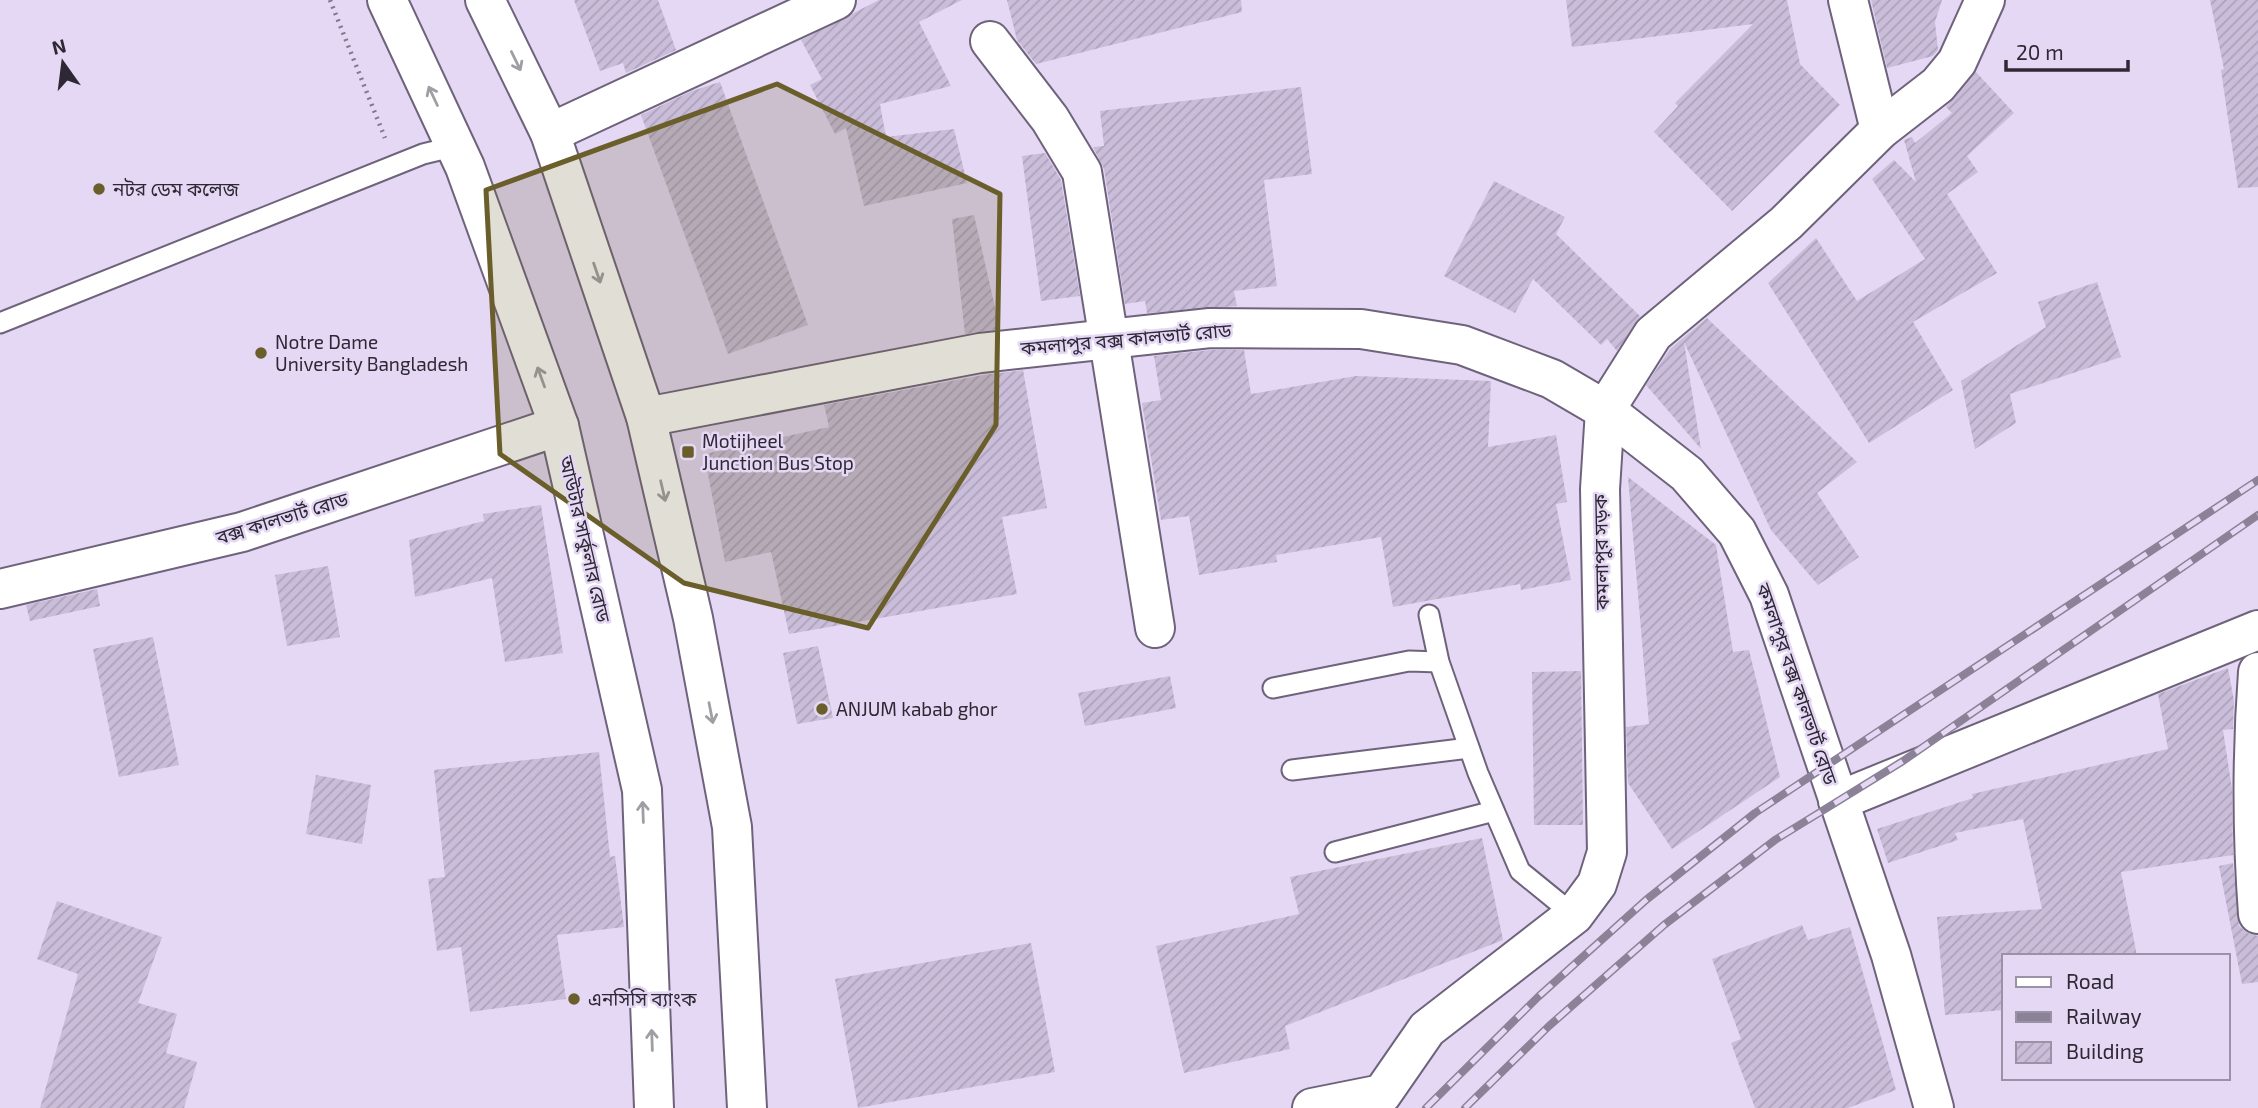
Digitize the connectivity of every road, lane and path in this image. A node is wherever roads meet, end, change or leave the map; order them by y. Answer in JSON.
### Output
{"nodes":[{"id":1,"x":330,"y":0,"type":"edge"},
{"id":2,"x":387,"y":0,"type":"edge"},
{"id":3,"x":485,"y":0,"type":"edge"},
{"id":4,"x":836,"y":0,"type":"edge"},
{"id":5,"x":1848,"y":0,"type":"edge"},
{"id":6,"x":1985,"y":0,"type":"edge"},
{"id":7,"x":990,"y":41,"type":"dead end"},
{"id":8,"x":1880,"y":130,"type":"junction"},
{"id":9,"x":550,"y":133,"type":"junction"},
{"id":10,"x":456,"y":146,"type":"junction"},
{"id":11,"x":396,"y":164,"type":"junction"},
{"id":12,"x":0,"y":323,"type":"edge"},
{"id":13,"x":1110,"y":339,"type":"junction"},
{"id":14,"x":1605,"y":410,"type":"junction"},
{"id":15,"x":646,"y":417,"type":"junction"},
{"id":16,"x":559,"y":426,"type":"junction"},
{"id":17,"x":0,"y":589,"type":"edge"},
{"id":18,"x":1429,"y":615,"type":"dead end"},
{"id":19,"x":1155,"y":628,"type":"dead end"},
{"id":20,"x":2258,"y":630,"type":"edge"},
{"id":21,"x":1439,"y":662,"type":"junction"},
{"id":22,"x":2258,"y":672,"type":"edge"},
{"id":23,"x":1273,"y":688,"type":"dead end"},
{"id":24,"x":1469,"y":748,"type":"junction"},
{"id":25,"x":1292,"y":769,"type":"dead end"},
{"id":26,"x":1838,"y":801,"type":"junction"},
{"id":27,"x":1494,"y":811,"type":"junction"},
{"id":28,"x":1335,"y":852,"type":"dead end"},
{"id":29,"x":2258,"y":914,"type":"edge"},
{"id":30,"x":1574,"y":915,"type":"junction"},
{"id":31,"x":1376,"y":1101,"type":"edge"},
{"id":32,"x":654,"y":1108,"type":"edge"},
{"id":33,"x":747,"y":1108,"type":"edge"},
{"id":34,"x":1312,"y":1108,"type":"edge"},
{"id":35,"x":1934,"y":1108,"type":"edge"}],
"edges":[{"from":1,"to":11,"type":"path"},
{"from":10,"to":2,"type":"street","name":"আউটার সার্কুলার রোড","one_way":true},
{"from":3,"to":9,"type":"street","one_way":true},
{"from":4,"to":9,"type":"street"},
{"from":5,"to":8,"type":"street"},
{"from":6,"to":8,"type":"street","name":"কমলাপুর সড়ক"},
{"from":7,"to":13,"type":"street"},
{"from":8,"to":14,"type":"street","name":"কমলাপুর সড়ক"},
{"from":9,"to":15,"type":"street","one_way":true},
{"from":10,"to":11,"type":"lane"},
{"from":16,"to":10,"type":"street","name":"আউটার সার্কুলার রোড","one_way":true},
{"from":11,"to":12,"type":"lane"},
{"from":13,"to":14,"type":"street","name":"কমলাপুর বক্স কালভার্ট রোড"},
{"from":13,"to":15,"type":"street","name":"কমলাপুর বক্স কালভার্ট রোড"},
{"from":13,"to":19,"type":"street"},
{"from":14,"to":26,"type":"street","name":"কমলাপুর বক্স কালভার্ট রোড"},
{"from":14,"to":30,"type":"street","name":"কমলাপুর সড়ক"},
{"from":15,"to":33,"type":"street","one_way":true},
{"from":16,"to":17,"type":"street","name":"বক্স কালভার্ট রোড"},
{"from":32,"to":16,"type":"street","name":"আউটার সার্কুলার রোড","one_way":true},
{"from":18,"to":21,"type":"lane"},
{"from":20,"to":26,"type":"street"},
{"from":21,"to":23,"type":"lane"},
{"from":21,"to":24,"type":"lane"},
{"from":22,"to":29,"type":"street"},
{"from":24,"to":25,"type":"lane"},
{"from":24,"to":27,"type":"lane"},
{"from":26,"to":35,"type":"street","name":"কমলাপুর বক্স কালভার্ট রোড"},
{"from":27,"to":28,"type":"lane"},
{"from":27,"to":30,"type":"lane"},
{"from":30,"to":31,"type":"street","name":"কমলাপুর সড়ক"},
{"from":31,"to":34,"type":"street","name":"কমলাপুর সড়ক"}]}
